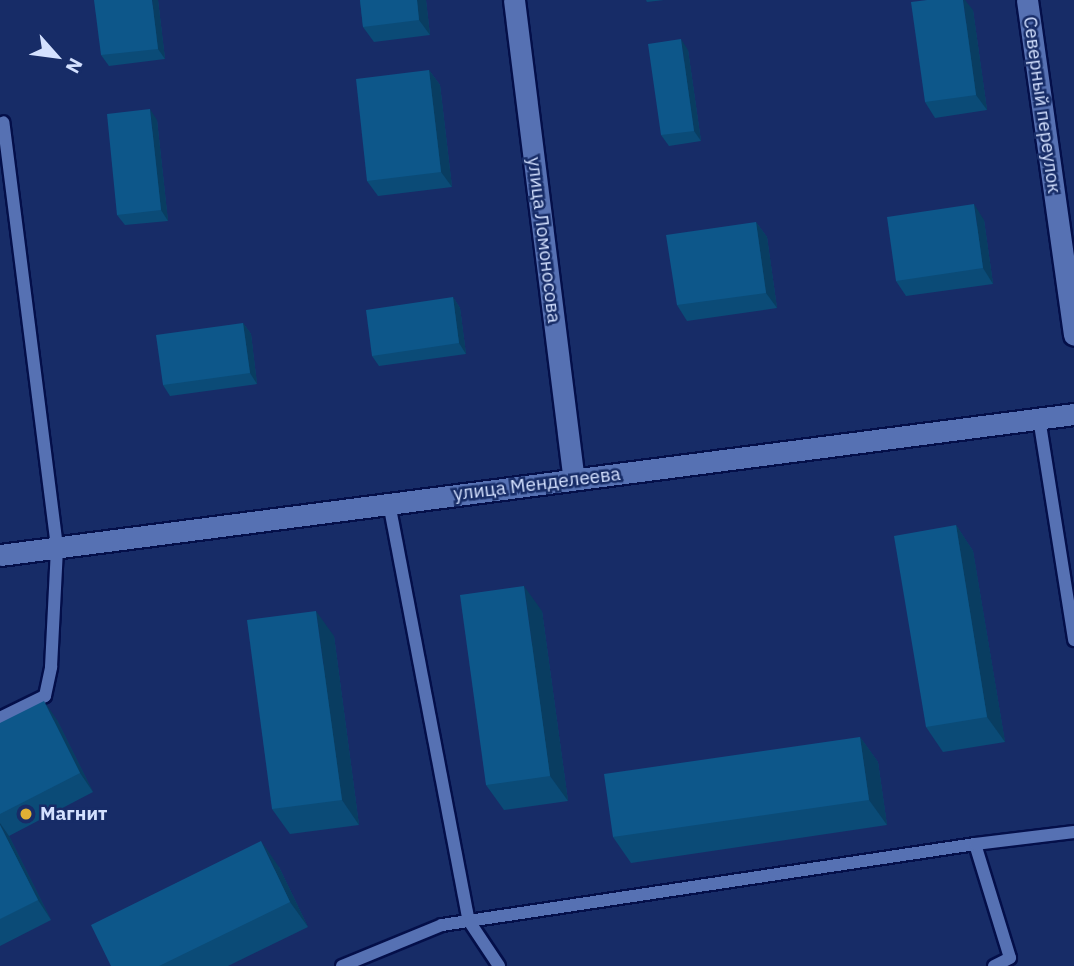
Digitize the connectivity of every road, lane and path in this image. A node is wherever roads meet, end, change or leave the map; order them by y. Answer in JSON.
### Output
{"nodes":[{"id":1,"x":514,"y":0,"type":"edge"},
{"id":2,"x":1027,"y":0,"type":"edge"},
{"id":3,"x":3,"y":122,"type":"dead end"},
{"id":4,"x":1074,"y":335,"type":"edge"},
{"id":5,"x":1074,"y":414,"type":"edge"},
{"id":6,"x":1040,"y":418,"type":"junction"},
{"id":7,"x":574,"y":479,"type":"junction"},
{"id":8,"x":389,"y":503,"type":"junction"},
{"id":9,"x":57,"y":547,"type":"junction"},
{"id":10,"x":0,"y":555,"type":"edge"},
{"id":11,"x":1074,"y":640,"type":"edge"},
{"id":12,"x":0,"y":718,"type":"edge"},
{"id":13,"x":1074,"y":832,"type":"edge"},
{"id":14,"x":975,"y":844,"type":"junction"},
{"id":15,"x":469,"y":921,"type":"junction"},
{"id":16,"x":342,"y":966,"type":"edge"},
{"id":17,"x":499,"y":966,"type":"edge"},
{"id":18,"x":994,"y":966,"type":"edge"}],
"edges":[{"from":1,"to":7,"type":"main road","name":"улица Ломоносова"},
{"from":2,"to":4,"type":"main road","name":"Северный переулок"},
{"from":3,"to":9,"type":"lane"},
{"from":5,"to":6,"type":"main road","name":"улица Менделеева"},
{"from":6,"to":7,"type":"main road","name":"улица Менделеева"},
{"from":6,"to":11,"type":"lane"},
{"from":7,"to":8,"type":"main road","name":"улица Менделеева"},
{"from":8,"to":9,"type":"main road","name":"улица Менделеева"},
{"from":8,"to":15,"type":"lane"},
{"from":9,"to":10,"type":"main road","name":"улица Менделеева"},
{"from":9,"to":12,"type":"lane"},
{"from":13,"to":14,"type":"lane"},
{"from":14,"to":15,"type":"lane"},
{"from":14,"to":18,"type":"lane"},
{"from":15,"to":16,"type":"lane"},
{"from":15,"to":17,"type":"lane"}]}
